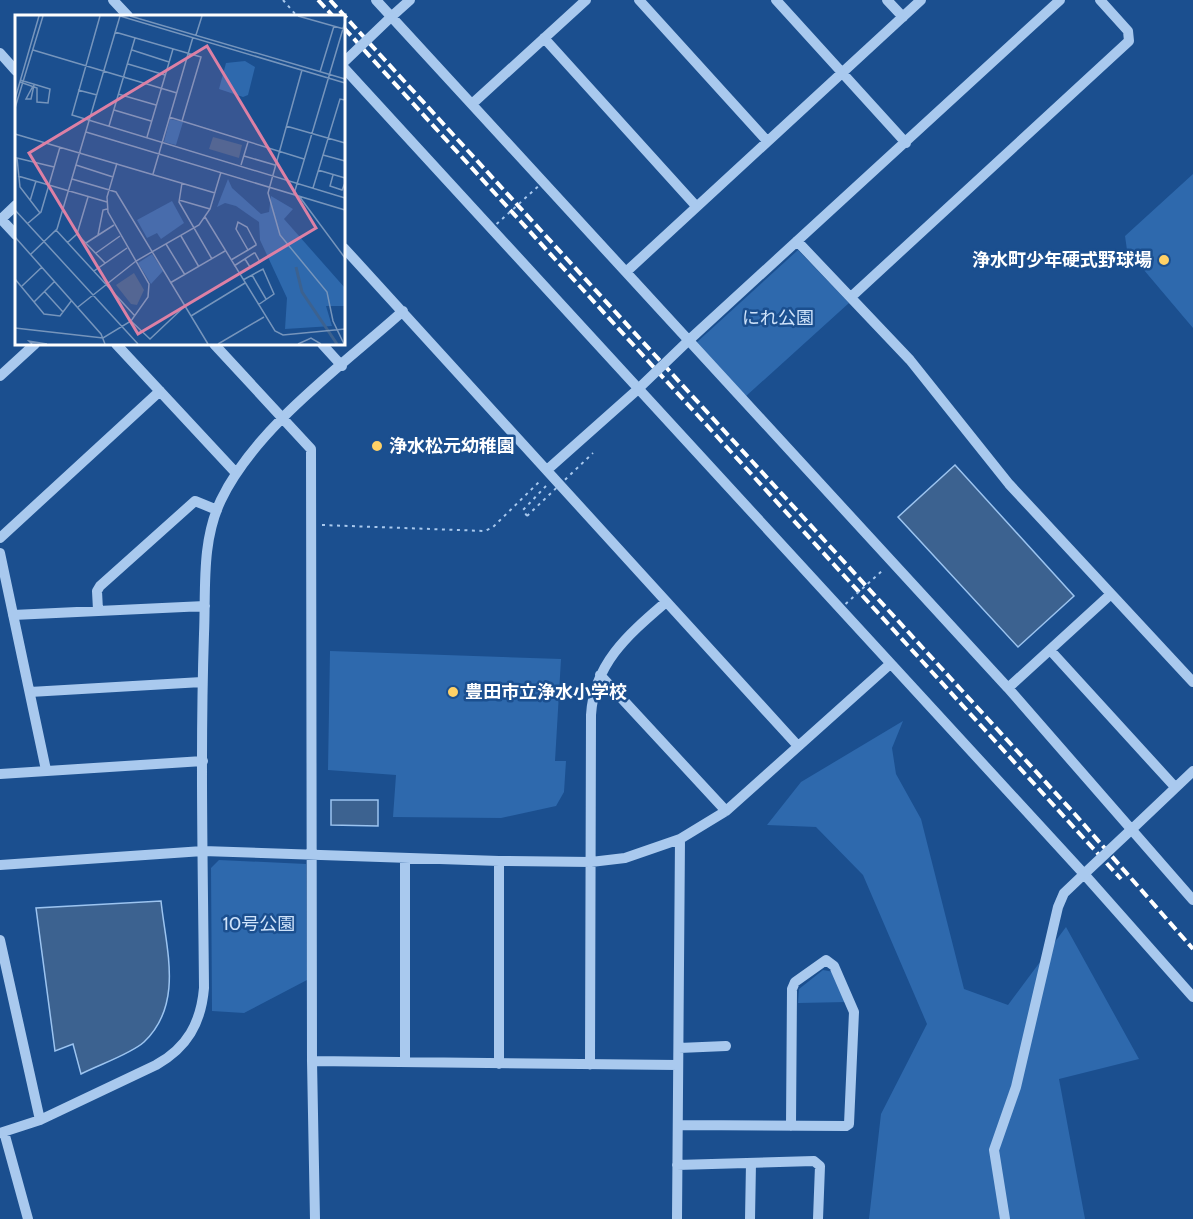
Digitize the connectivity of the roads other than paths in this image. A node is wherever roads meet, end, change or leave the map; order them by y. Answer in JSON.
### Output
{"nodes":[{"id":1,"x":113,"y":0,"type":"edge"},
{"id":2,"x":376,"y":0,"type":"edge"},
{"id":3,"x":410,"y":0,"type":"edge"},
{"id":4,"x":586,"y":0,"type":"edge"},
{"id":5,"x":639,"y":0,"type":"edge"},
{"id":6,"x":776,"y":0,"type":"edge"},
{"id":7,"x":887,"y":0,"type":"edge"},
{"id":8,"x":921,"y":0,"type":"edge"},
{"id":9,"x":1060,"y":0,"type":"edge"},
{"id":10,"x":1100,"y":0,"type":"edge"},
{"id":11,"x":127,"y":15,"type":"edge"},
{"id":12,"x":391,"y":17,"type":"junction"},
{"id":13,"x":903,"y":17,"type":"junction"},
{"id":14,"x":544,"y":38,"type":"junction"},
{"id":15,"x":0,"y":53,"type":"edge"},
{"id":16,"x":345,"y":61,"type":"edge"},
{"id":17,"x":345,"y":69,"type":"edge"},
{"id":18,"x":15,"y":70,"type":"edge"},
{"id":19,"x":842,"y":74,"type":"junction"},
{"id":20,"x":472,"y":104,"type":"junction"},
{"id":21,"x":767,"y":141,"type":"junction"},
{"id":22,"x":906,"y":143,"type":"junction"},
{"id":23,"x":15,"y":206,"type":"edge"},
{"id":24,"x":696,"y":206,"type":"junction"},
{"id":25,"x":0,"y":219,"type":"edge"},
{"id":26,"x":15,"y":234,"type":"edge"},
{"id":27,"x":797,"y":241,"type":"junction"},
{"id":28,"x":345,"y":249,"type":"edge"},
{"id":29,"x":626,"y":272,"type":"junction"},
{"id":30,"x":851,"y":297,"type":"junction"},
{"id":31,"x":403,"y":311,"type":"junction"},
{"id":32,"x":688,"y":341,"type":"junction"},
{"id":33,"x":34,"y":345,"type":"edge"},
{"id":34,"x":117,"y":345,"type":"edge"},
{"id":35,"x":215,"y":345,"type":"edge"},
{"id":36,"x":323,"y":345,"type":"edge"},
{"id":37,"x":342,"y":366,"type":"junction"},
{"id":38,"x":0,"y":376,"type":"edge"},
{"id":39,"x":637,"y":390,"type":"junction"},
{"id":40,"x":160,"y":391,"type":"junction"},
{"id":41,"x":283,"y":419,"type":"junction"},
{"id":42,"x":236,"y":473,"type":"junction"},
{"id":43,"x":544,"y":475,"type":"junction"},
{"id":44,"x":217,"y":510,"type":"junction"},
{"id":45,"x":0,"y":538,"type":"edge"},
{"id":46,"x":0,"y":553,"type":"edge"},
{"id":47,"x":1111,"y":594,"type":"junction"},
{"id":48,"x":666,"y":602,"type":"junction"},
{"id":49,"x":205,"y":606,"type":"junction"},
{"id":50,"x":98,"y":610,"type":"junction"},
{"id":51,"x":13,"y":615,"type":"junction"},
{"id":52,"x":1050,"y":650,"type":"junction"},
{"id":53,"x":889,"y":665,"type":"junction"},
{"id":54,"x":600,"y":675,"type":"junction"},
{"id":55,"x":202,"y":682,"type":"junction"},
{"id":56,"x":1193,"y":682,"type":"edge"},
{"id":57,"x":1008,"y":688,"type":"junction"},
{"id":58,"x":30,"y":692,"type":"junction"},
{"id":59,"x":798,"y":746,"type":"junction"},
{"id":60,"x":203,"y":761,"type":"junction"},
{"id":61,"x":46,"y":770,"type":"junction"},
{"id":62,"x":1193,"y":771,"type":"edge"},
{"id":63,"x":0,"y":774,"type":"edge"},
{"id":64,"x":1175,"y":787,"type":"junction"},
{"id":65,"x":726,"y":811,"type":"junction"},
{"id":66,"x":1133,"y":828,"type":"junction"},
{"id":67,"x":680,"y":839,"type":"junction"},
{"id":68,"x":203,"y":851,"type":"junction"},
{"id":69,"x":312,"y":855,"type":"junction"},
{"id":70,"x":405,"y":859,"type":"junction"},
{"id":71,"x":499,"y":861,"type":"junction"},
{"id":72,"x":591,"y":862,"type":"junction"},
{"id":73,"x":0,"y":865,"type":"edge"},
{"id":74,"x":1084,"y":874,"type":"junction"},
{"id":75,"x":1193,"y":900,"type":"edge"},
{"id":76,"x":0,"y":940,"type":"edge"},
{"id":77,"x":1190,"y":983,"type":"edge"},
{"id":78,"x":1193,"y":997,"type":"edge"},
{"id":79,"x":726,"y":1046,"type":"dead end"},
{"id":80,"x":679,"y":1048,"type":"junction"},
{"id":81,"x":312,"y":1060,"type":"junction"},
{"id":82,"x":405,"y":1062,"type":"junction"},
{"id":83,"x":499,"y":1064,"type":"junction"},
{"id":84,"x":591,"y":1065,"type":"junction"},
{"id":85,"x":678,"y":1065,"type":"junction"},
{"id":86,"x":40,"y":1120,"type":"junction"},
{"id":87,"x":678,"y":1125,"type":"junction"},
{"id":88,"x":791,"y":1126,"type":"junction"},
{"id":89,"x":2,"y":1132,"type":"edge"},
{"id":90,"x":751,"y":1163,"type":"junction"},
{"id":91,"x":677,"y":1165,"type":"junction"},
{"id":92,"x":28,"y":1219,"type":"edge"},
{"id":93,"x":315,"y":1219,"type":"edge"},
{"id":94,"x":677,"y":1219,"type":"edge"},
{"id":95,"x":750,"y":1219,"type":"edge"},
{"id":96,"x":818,"y":1219,"type":"edge"},
{"id":97,"x":1005,"y":1219,"type":"edge"}],
"edges":[{"from":1,"to":11,"type":"street"},
{"from":2,"to":12,"type":"street"},
{"from":3,"to":12,"type":"street"},
{"from":4,"to":14,"type":"street"},
{"from":5,"to":21,"type":"street"},
{"from":6,"to":19,"type":"street"},
{"from":7,"to":13,"type":"street"},
{"from":8,"to":13,"type":"street"},
{"from":9,"to":22,"type":"street"},
{"from":10,"to":30,"type":"street"},
{"from":12,"to":16,"type":"street","bridge":true},
{"from":12,"to":20,"type":"street"},
{"from":13,"to":19,"type":"street"},
{"from":14,"to":20,"type":"street"},
{"from":14,"to":24,"type":"street"},
{"from":15,"to":18,"type":"street"},
{"from":17,"to":39,"type":"street"},
{"from":19,"to":21,"type":"street"},
{"from":19,"to":22,"type":"street"},
{"from":20,"to":29,"type":"street"},
{"from":21,"to":24,"type":"street"},
{"from":22,"to":27,"type":"street"},
{"from":23,"to":25,"type":"street"},
{"from":24,"to":29,"type":"street"},
{"from":25,"to":26,"type":"street"},
{"from":27,"to":30,"type":"street"},
{"from":27,"to":32,"type":"street"},
{"from":28,"to":31,"type":"street"},
{"from":29,"to":32,"type":"street"},
{"from":30,"to":47,"type":"street"},
{"from":31,"to":37,"type":"street"},
{"from":31,"to":43,"type":"street"},
{"from":32,"to":39,"type":"street","bridge":true},
{"from":32,"to":57,"type":"street"},
{"from":33,"to":38,"type":"street"},
{"from":34,"to":40,"type":"street"},
{"from":35,"to":41,"type":"street"},
{"from":36,"to":37,"type":"street"},
{"from":37,"to":41,"type":"street"},
{"from":39,"to":43,"type":"street"},
{"from":39,"to":53,"type":"street"},
{"from":40,"to":42,"type":"street"},
{"from":40,"to":45,"type":"street"},
{"from":41,"to":42,"type":"street"},
{"from":41,"to":69,"type":"street"},
{"from":42,"to":44,"type":"street"},
{"from":43,"to":48,"type":"street"},
{"from":44,"to":49,"type":"street"},
{"from":44,"to":50,"type":"street"},
{"from":46,"to":51,"type":"street"},
{"from":47,"to":52,"type":"street"},
{"from":47,"to":56,"type":"street"},
{"from":48,"to":54,"type":"street"},
{"from":48,"to":59,"type":"street"},
{"from":49,"to":50,"type":"street"},
{"from":49,"to":55,"type":"street"},
{"from":50,"to":51,"type":"street"},
{"from":51,"to":58,"type":"street"},
{"from":52,"to":57,"type":"street"},
{"from":52,"to":64,"type":"street"},
{"from":53,"to":59,"type":"street"},
{"from":53,"to":74,"type":"street"},
{"from":54,"to":65,"type":"street"},
{"from":54,"to":72,"type":"street"},
{"from":55,"to":58,"type":"street"},
{"from":55,"to":60,"type":"street"},
{"from":57,"to":66,"type":"street"},
{"from":58,"to":61,"type":"street"},
{"from":59,"to":65,"type":"street"},
{"from":60,"to":61,"type":"street"},
{"from":60,"to":68,"type":"street"},
{"from":61,"to":63,"type":"street"},
{"from":62,"to":64,"type":"street"},
{"from":64,"to":66,"type":"street"},
{"from":65,"to":67,"type":"street"},
{"from":66,"to":74,"type":"street","bridge":true},
{"from":66,"to":75,"type":"street"},
{"from":67,"to":72,"type":"street"},
{"from":67,"to":80,"type":"street"},
{"from":68,"to":69,"type":"street"},
{"from":68,"to":73,"type":"street"},
{"from":68,"to":86,"type":"street"},
{"from":69,"to":70,"type":"street"},
{"from":69,"to":81,"type":"street"},
{"from":70,"to":71,"type":"street"},
{"from":70,"to":82,"type":"street"},
{"from":71,"to":72,"type":"street"},
{"from":71,"to":83,"type":"street"},
{"from":72,"to":84,"type":"street"},
{"from":74,"to":77,"type":"street"},
{"from":74,"to":97,"type":"street"},
{"from":76,"to":86,"type":"street"},
{"from":77,"to":78,"type":"street"},
{"from":79,"to":80,"type":"street"},
{"from":80,"to":85,"type":"street"},
{"from":81,"to":82,"type":"street"},
{"from":81,"to":93,"type":"street"},
{"from":82,"to":83,"type":"street"},
{"from":83,"to":84,"type":"street"},
{"from":84,"to":85,"type":"street"},
{"from":85,"to":87,"type":"street"},
{"from":86,"to":89,"type":"street"},
{"from":87,"to":88,"type":"street"},
{"from":87,"to":91,"type":"street"},
{"from":88,"to":88,"type":"street"},
{"from":89,"to":92,"type":"street"},
{"from":90,"to":91,"type":"street"},
{"from":90,"to":95,"type":"street"},
{"from":90,"to":96,"type":"street"},
{"from":91,"to":94,"type":"street"}]}
